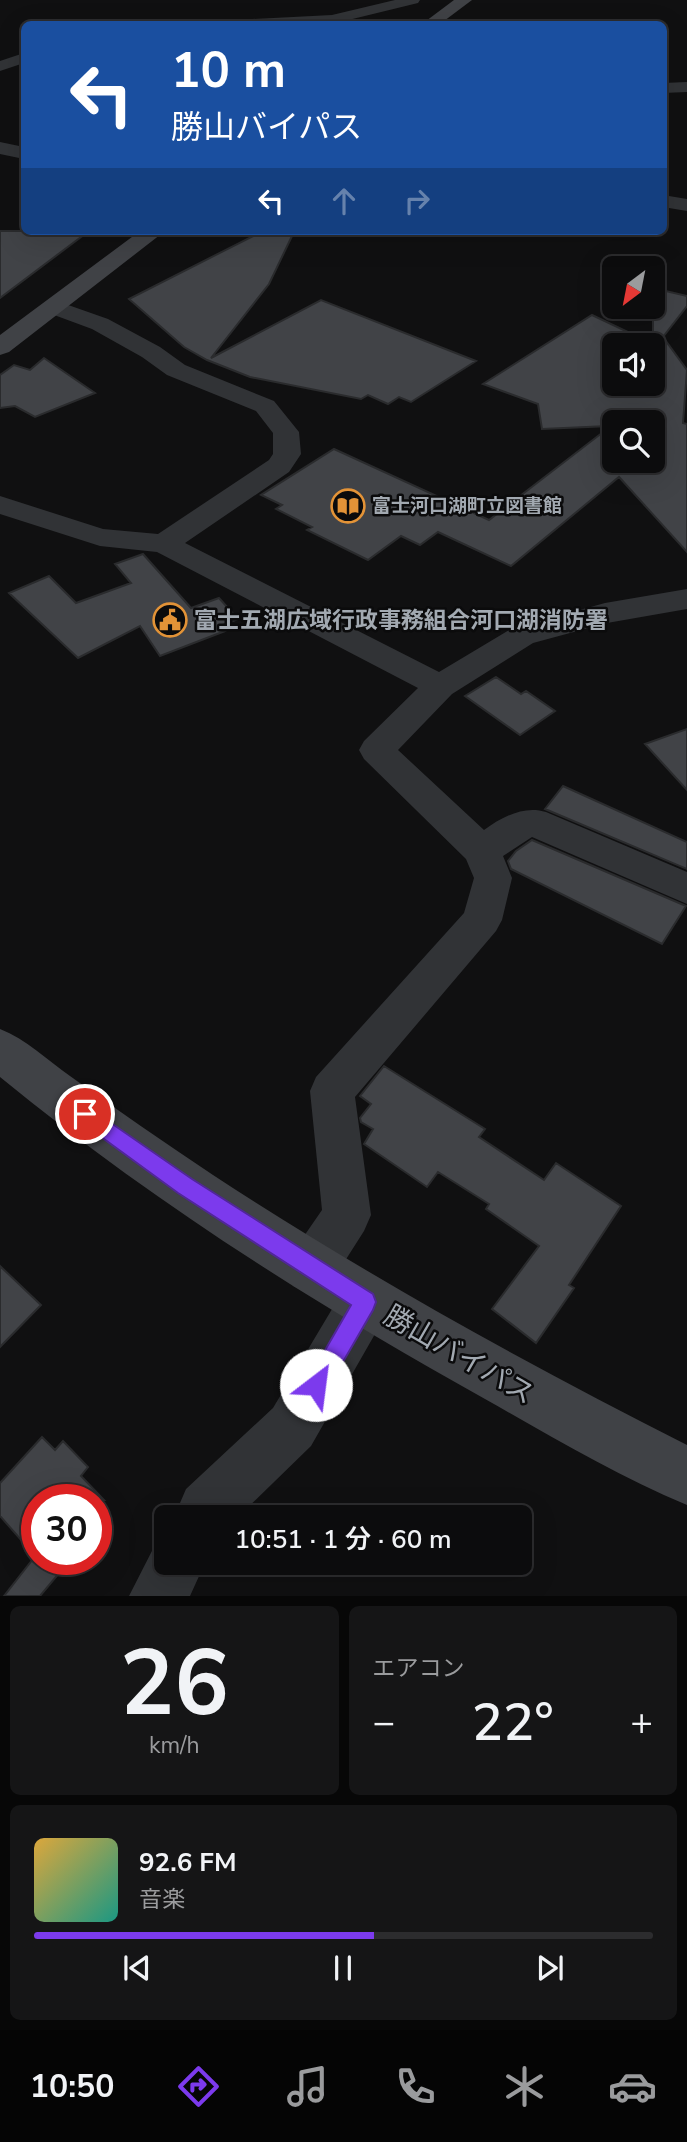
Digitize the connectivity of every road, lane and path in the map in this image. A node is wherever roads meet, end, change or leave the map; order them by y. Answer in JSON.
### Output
{"nodes":[{"id":1,"x":413,"y":0,"type":"edge"},
{"id":2,"x":441,"y":0,"type":"edge"},
{"id":3,"x":458,"y":1,"type":"edge"},
{"id":4,"x":412,"y":20,"type":"dead end"},
{"id":5,"x":312,"y":21,"type":"edge"},
{"id":6,"x":434,"y":21,"type":"edge"},
{"id":7,"x":21,"y":59,"type":"edge"},
{"id":8,"x":0,"y":66,"type":"edge"},
{"id":9,"x":687,"y":87,"type":"edge"},
{"id":10,"x":667,"y":88,"type":"edge"},
{"id":11,"x":0,"y":148,"type":"edge"},
{"id":12,"x":21,"y":152,"type":"edge"},
{"id":13,"x":667,"y":202,"type":"edge"},
{"id":14,"x":687,"y":205,"type":"edge"},
{"id":15,"x":117,"y":235,"type":"edge"},
{"id":16,"x":149,"y":235,"type":"edge"},
{"id":17,"x":54,"y":307,"type":"junction"},
{"id":18,"x":0,"y":320,"type":"edge"},
{"id":19,"x":0,"y":347,"type":"edge"},
{"id":20,"x":0,"y":505,"type":"edge"},
{"id":21,"x":164,"y":544,"type":"junction"},
{"id":22,"x":687,"y":598,"type":"edge"},
{"id":23,"x":440,"y":686,"type":"junction"},
{"id":24,"x":482,"y":851,"type":"junction"},
{"id":25,"x":687,"y":889,"type":"edge"},
{"id":26,"x":0,"y":1049,"type":"edge"},
{"id":27,"x":311,"y":1269,"type":"junction"},
{"id":28,"x":365,"y":1302,"type":"junction"},
{"id":29,"x":687,"y":1476,"type":"edge"},
{"id":30,"x":210,"y":1505,"type":"edge"},
{"id":31,"x":169,"y":1575,"type":"edge"},
{"id":32,"x":158,"y":1596,"type":"edge"}],
"edges":[{"from":1,"to":5,"type":"street"},
{"from":2,"to":4,"type":"main road"},
{"from":3,"to":6,"type":"main road"},
{"from":7,"to":8,"type":"street"},
{"from":9,"to":10,"type":"street"},
{"from":11,"to":12,"type":"street"},
{"from":13,"to":14,"type":"street"},
{"from":15,"to":18,"type":"main road"},
{"from":16,"to":17,"type":"main road"},
{"from":17,"to":19,"type":"main road"},
{"from":17,"to":21,"type":"street"},
{"from":20,"to":21,"type":"street"},
{"from":21,"to":23,"type":"street"},
{"from":22,"to":23,"type":"street"},
{"from":23,"to":24,"type":"street"},
{"from":24,"to":25,"type":"street"},
{"from":24,"to":27,"type":"street"},
{"from":26,"to":27,"type":"main road","name":"勝山バイパス"},
{"from":27,"to":28,"type":"main road","name":"勝山バイパス"},
{"from":28,"to":29,"type":"main road","name":"勝山バイパス"},
{"from":28,"to":30,"type":"street"},
{"from":31,"to":32,"type":"street"}]}
